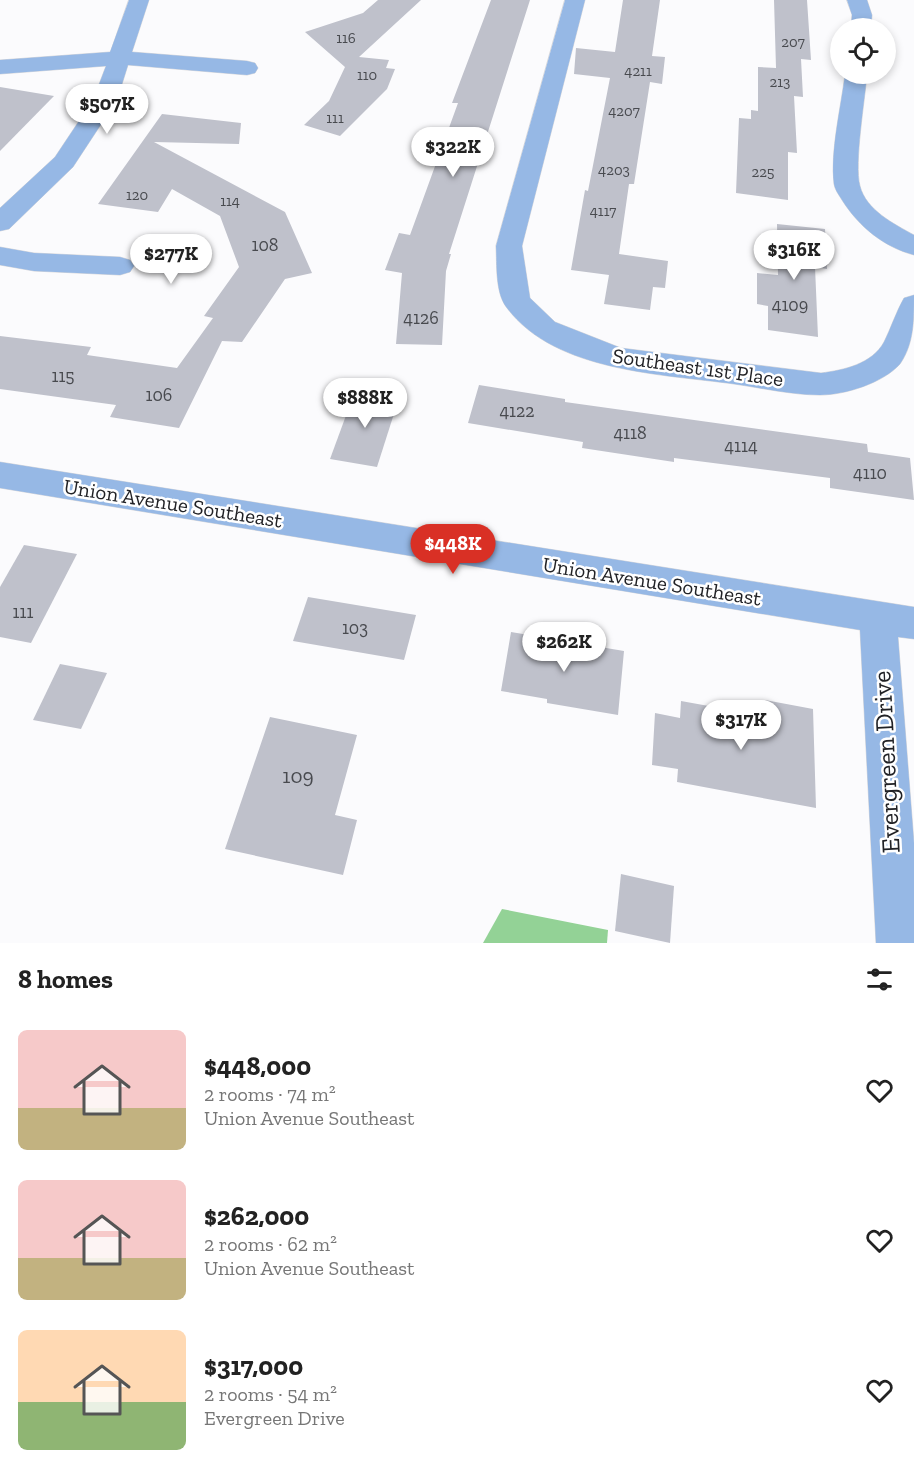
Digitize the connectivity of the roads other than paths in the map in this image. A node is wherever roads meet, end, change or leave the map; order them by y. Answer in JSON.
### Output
{"nodes":[{"id":1,"x":139,"y":0,"type":"edge"},
{"id":2,"x":575,"y":0,"type":"edge"},
{"id":3,"x":857,"y":0,"type":"edge"},
{"id":4,"x":862,"y":18,"type":"edge"},
{"id":5,"x":120,"y":58,"type":"junction"},
{"id":6,"x":0,"y":67,"type":"edge"},
{"id":7,"x":247,"y":68,"type":"dead end"},
{"id":8,"x":855,"y":84,"type":"edge"},
{"id":9,"x":0,"y":223,"type":"edge"},
{"id":10,"x":914,"y":246,"type":"edge"},
{"id":11,"x":0,"y":256,"type":"edge"},
{"id":12,"x":120,"y":266,"type":"dead end"},
{"id":13,"x":914,"y":305,"type":"edge"},
{"id":14,"x":0,"y":475,"type":"edge"},
{"id":15,"x":896,"y":620,"type":"edge"},
{"id":16,"x":904,"y":877,"type":"edge"},
{"id":17,"x":899,"y":943,"type":"edge"}],
"edges":[{"from":1,"to":5,"type":"street"},
{"from":2,"to":13,"type":"street","name":"Southeast 1st Place"},
{"from":3,"to":4,"type":"street"},
{"from":5,"to":6,"type":"street"},
{"from":5,"to":7,"type":"street"},
{"from":5,"to":9,"type":"street"},
{"from":8,"to":10,"type":"street"},
{"from":11,"to":12,"type":"street"},
{"from":14,"to":15,"type":"street","name":"Union Avenue Southeast"},
{"from":15,"to":16,"type":"street","name":"Evergreen Drive"},
{"from":16,"to":17,"type":"street","name":"Evergreen Drive"}]}
